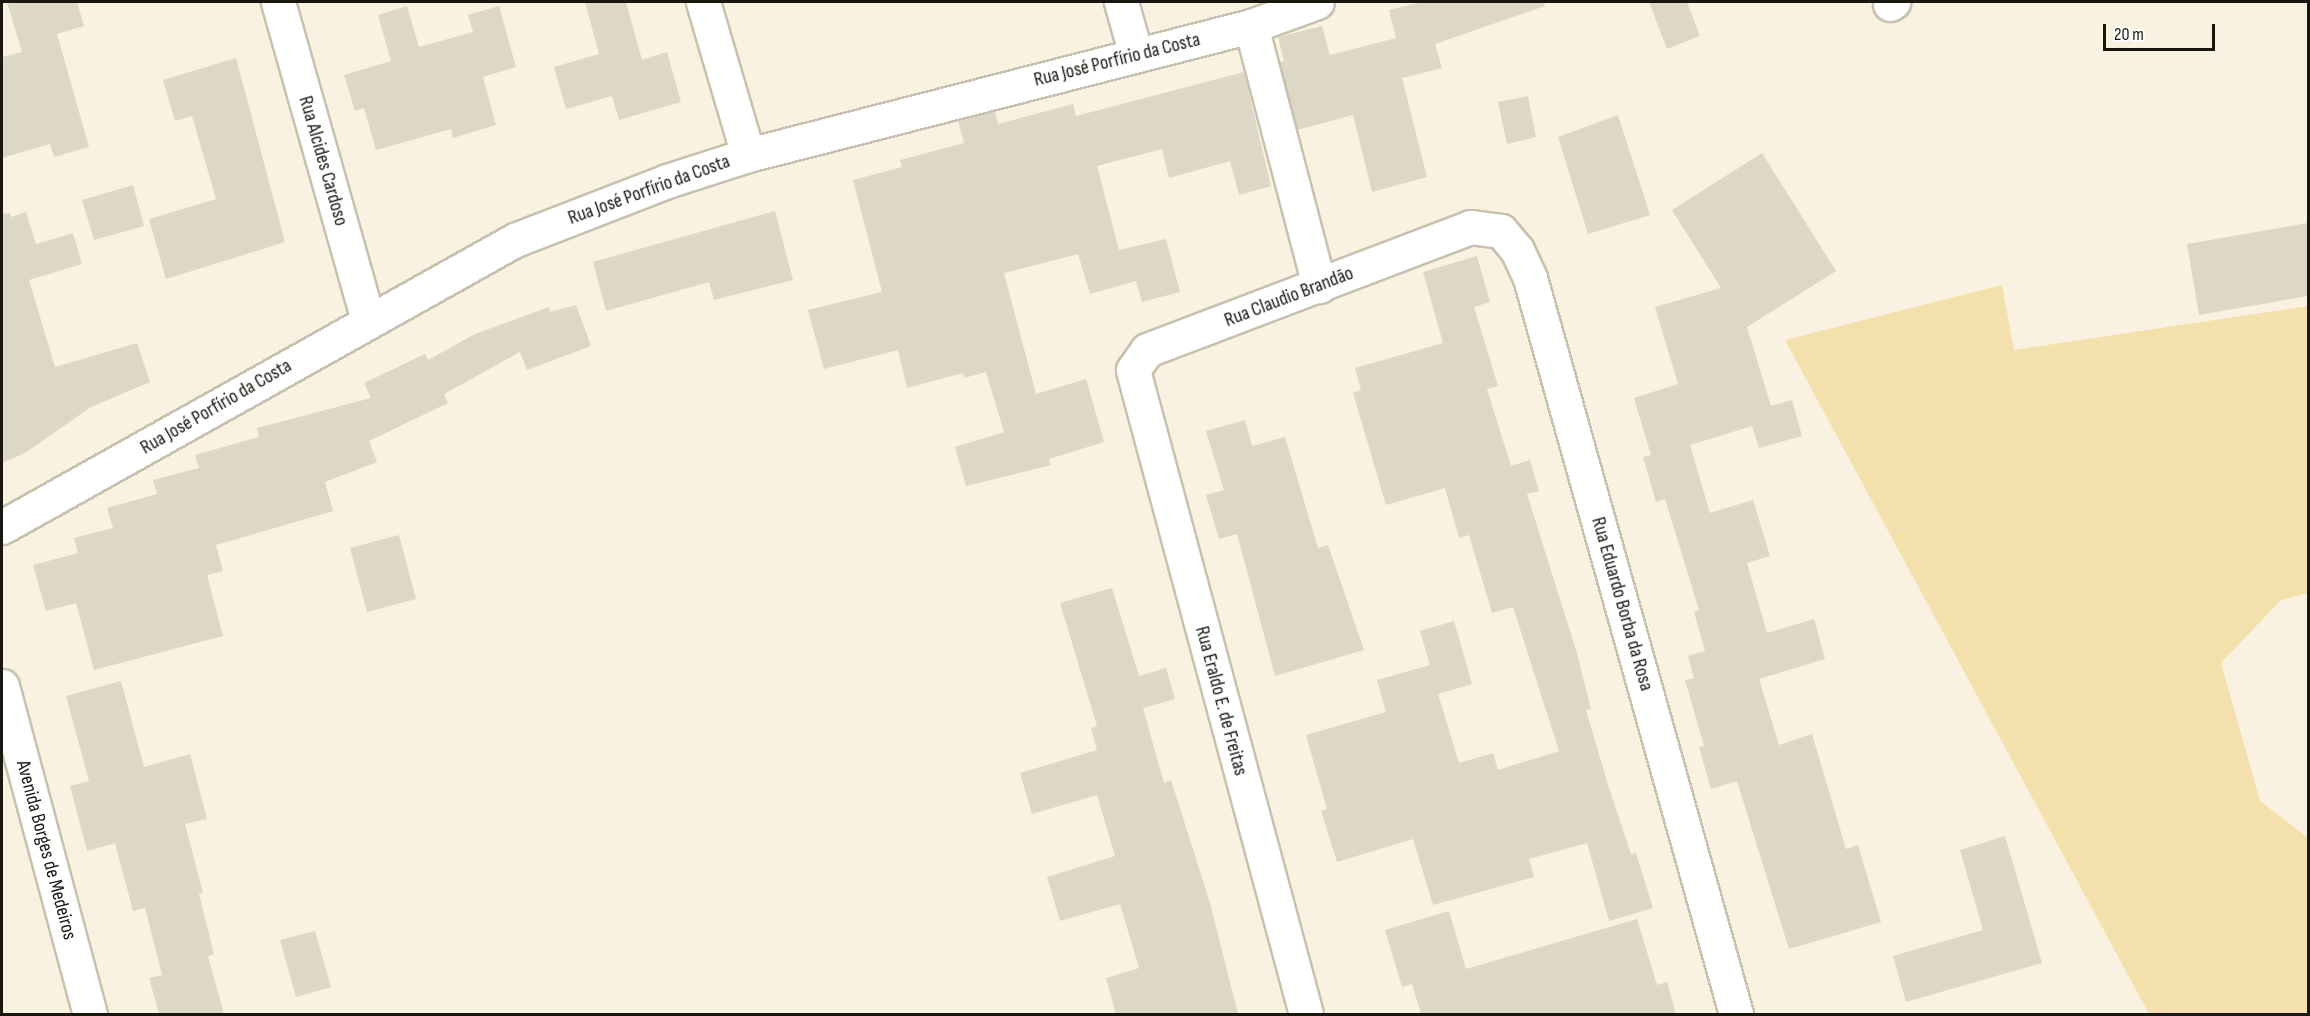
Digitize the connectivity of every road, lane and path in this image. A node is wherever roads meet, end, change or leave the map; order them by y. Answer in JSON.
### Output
{"nodes":[{"id":1,"x":278,"y":2,"type":"edge"},
{"id":2,"x":703,"y":2,"type":"edge"},
{"id":3,"x":1121,"y":2,"type":"edge"},
{"id":4,"x":1317,"y":2,"type":"edge"},
{"id":5,"x":1251,"y":26,"type":"junction"},
{"id":6,"x":1136,"y":55,"type":"junction"},
{"id":7,"x":748,"y":155,"type":"junction"},
{"id":8,"x":1470,"y":227,"type":"joint"},
{"id":9,"x":1319,"y":286,"type":"junction"},
{"id":10,"x":368,"y":320,"type":"junction"},
{"id":11,"x":1136,"y":388,"type":"joint"},
{"id":12,"x":35,"y":511,"type":"junction"},
{"id":13,"x":2,"y":527,"type":"edge"},
{"id":14,"x":2,"y":550,"type":"edge"},
{"id":15,"x":2,"y":686,"type":"edge"},
{"id":16,"x":90,"y":1014,"type":"edge"},
{"id":17,"x":1306,"y":1014,"type":"edge"},
{"id":18,"x":1736,"y":1014,"type":"edge"}],
"edges":[{"from":1,"to":10,"type":"street","name":"Rua Alcides Cardoso"},
{"from":2,"to":7,"type":"street"},
{"from":3,"to":6,"type":"street"},
{"from":4,"to":5,"type":"street","name":"Rua José Porfírio da Costa"},
{"from":5,"to":6,"type":"street","name":"Rua José Porfírio da Costa"},
{"from":5,"to":9,"type":"street"},
{"from":6,"to":7,"type":"street","name":"Rua José Porfírio da Costa"},
{"from":7,"to":10,"type":"street","name":"Rua José Porfírio da Costa"},
{"from":8,"to":9,"type":"street","name":"Rua Claudio Brandão"},
{"from":8,"to":18,"type":"street","name":"Rua Eduardo Borba da Rosa"},
{"from":9,"to":11,"type":"street","name":"Rua Claudio Brandão"},
{"from":10,"to":12,"type":"street","name":"Rua José Porfírio da Costa"},
{"from":11,"to":17,"type":"street","name":"Rua Eraldo E. de Freitas"},
{"from":12,"to":13,"type":"street","name":"Rua José Porfírio da Costa"},
{"from":12,"to":14,"type":"street","name":"Rua José Porfírio da Costa"},
{"from":15,"to":16,"type":"street","name":"Avenida Borges de Medeiros"}]}
